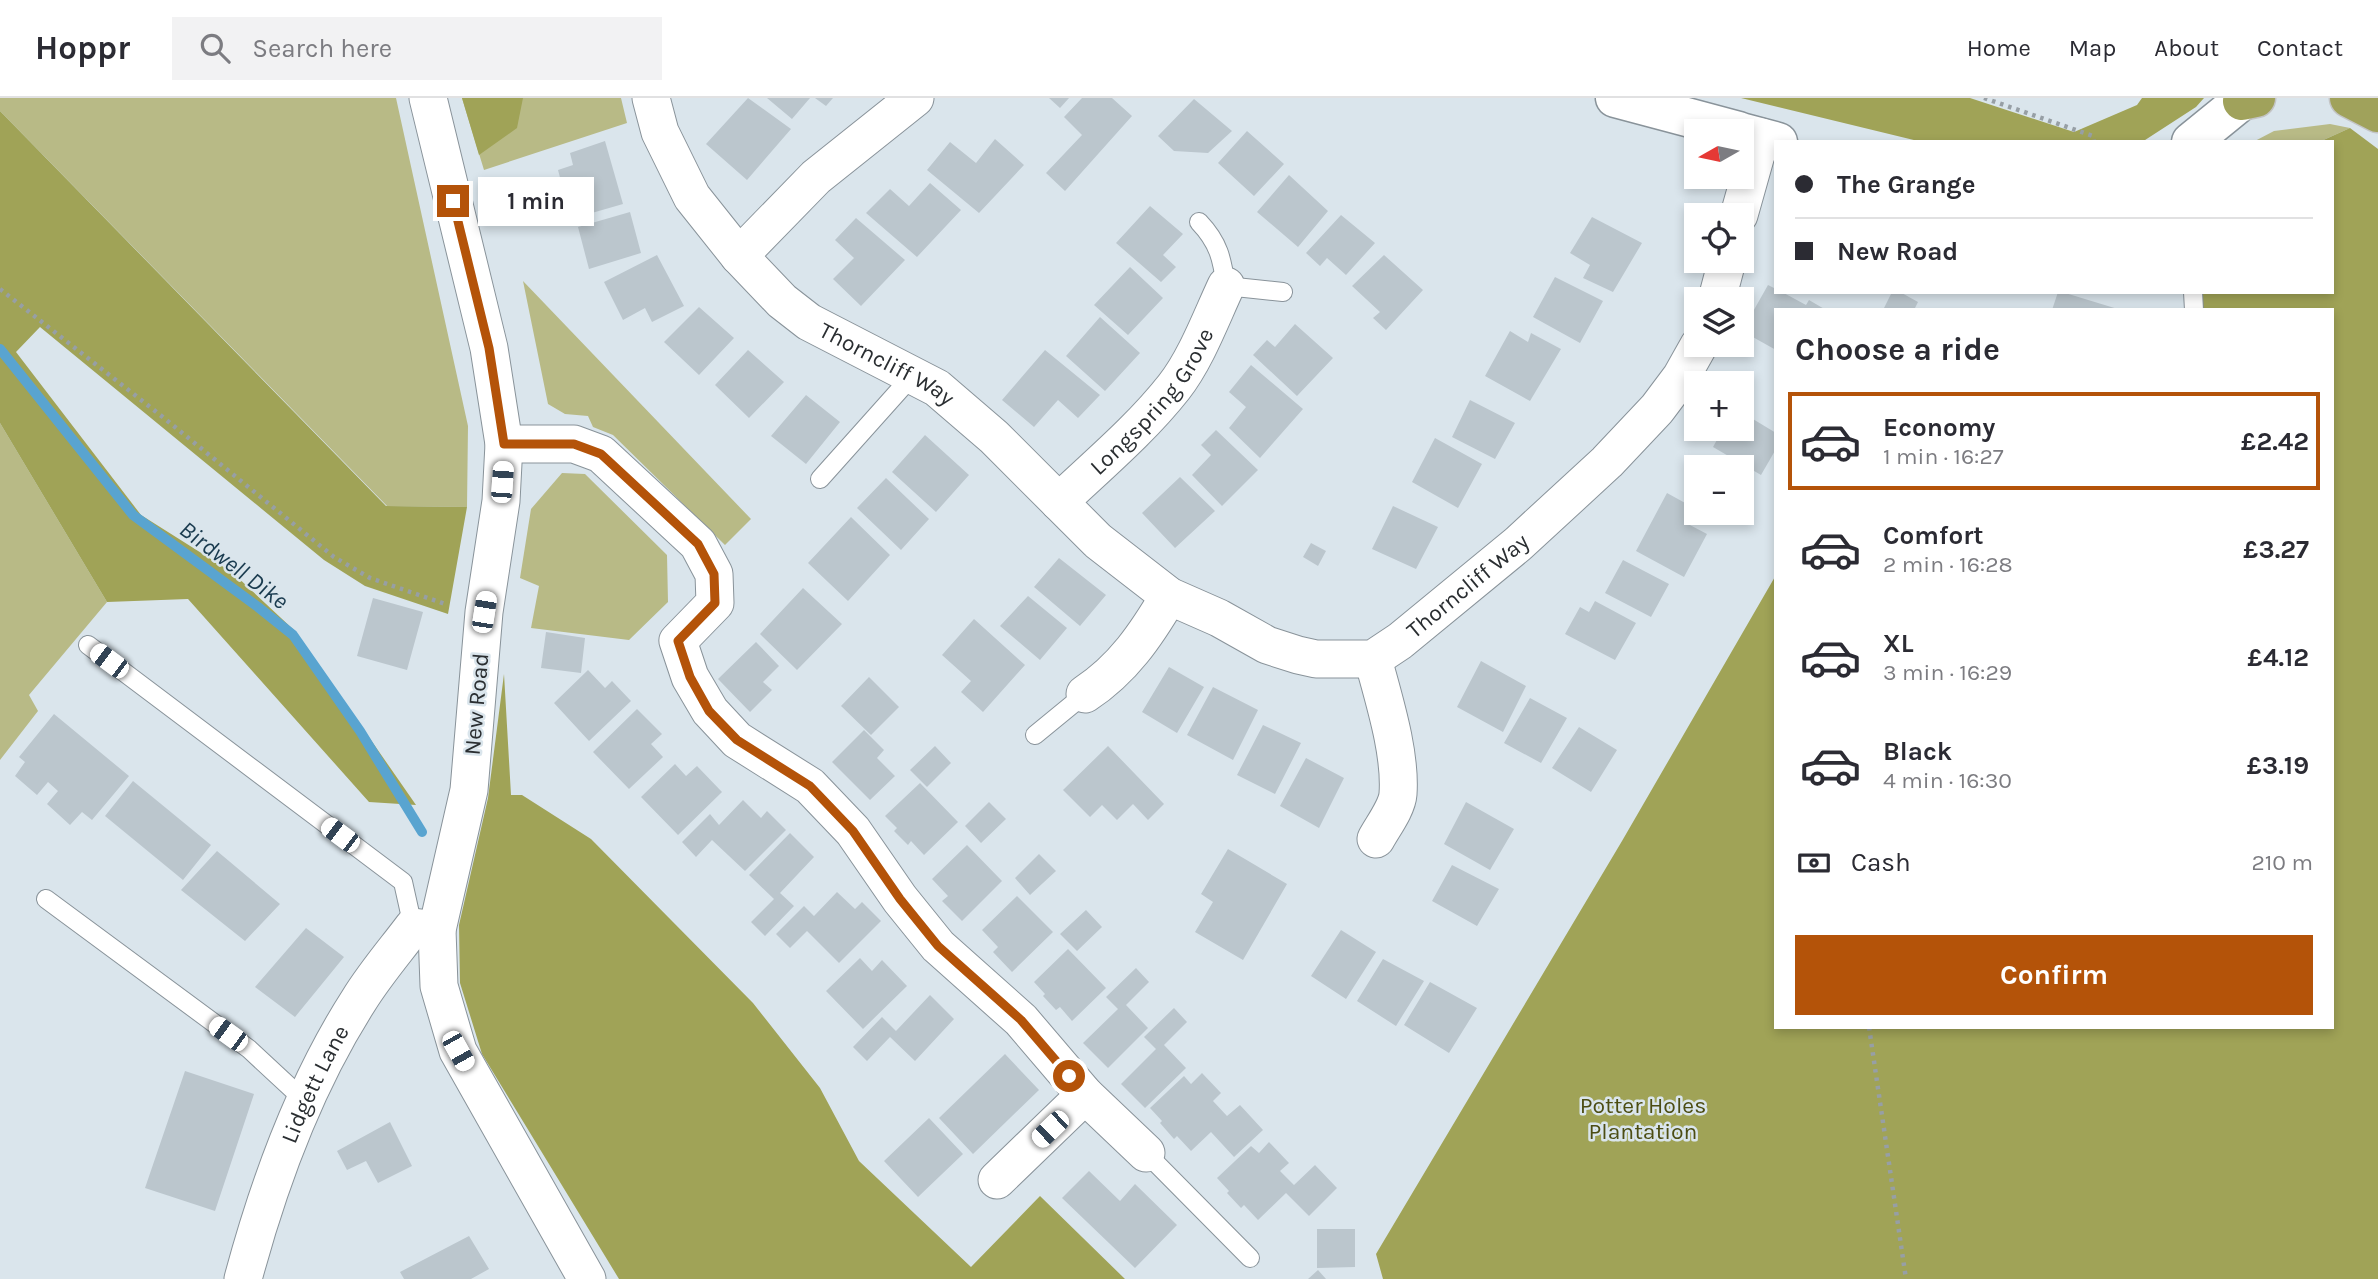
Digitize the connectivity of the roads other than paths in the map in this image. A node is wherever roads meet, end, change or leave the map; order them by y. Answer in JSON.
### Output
{"nodes":[{"id":1,"x":428,"y":98,"type":"edge"},
{"id":2,"x":651,"y":98,"type":"edge"},
{"id":3,"x":915,"y":98,"type":"edge"},
{"id":4,"x":1615,"y":98,"type":"edge"},
{"id":5,"x":2349,"y":98,"type":"edge"},
{"id":6,"x":2247,"y":99,"type":"edge"},
{"id":7,"x":2378,"y":113,"type":"edge"},
{"id":8,"x":1755,"y":136,"type":"edge"},
{"id":9,"x":2194,"y":140,"type":"edge"},
{"id":10,"x":1742,"y":203,"type":"edge"},
{"id":11,"x":1199,"y":222,"type":"dead end"},
{"id":12,"x":739,"y":256,"type":"junction"},
{"id":13,"x":1226,"y":286,"type":"junction"},
{"id":14,"x":1283,"y":292,"type":"dead end"},
{"id":15,"x":1692,"y":357,"type":"edge"},
{"id":16,"x":913,"y":375,"type":"junction"},
{"id":17,"x":504,"y":444,"type":"junction"},
{"id":18,"x":820,"y":479,"type":"dead end"},
{"id":19,"x":1059,"y":502,"type":"junction"},
{"id":20,"x":1169,"y":596,"type":"junction"},
{"id":21,"x":88,"y":645,"type":"dead end"},
{"id":22,"x":1373,"y":660,"type":"junction"},
{"id":23,"x":1085,"y":694,"type":"joint"},
{"id":24,"x":1035,"y":735,"type":"dead end"},
{"id":25,"x":1376,"y":839,"type":"dead end"},
{"id":26,"x":46,"y":899,"type":"dead end"},
{"id":27,"x":425,"y":929,"type":"junction"},
{"id":28,"x":1085,"y":1095,"type":"junction"},
{"id":29,"x":305,"y":1101,"type":"junction"},
{"id":30,"x":1146,"y":1153,"type":"joint"},
{"id":31,"x":997,"y":1180,"type":"dead end"},
{"id":32,"x":1250,"y":1258,"type":"dead end"},
{"id":33,"x":243,"y":1279,"type":"edge"},
{"id":34,"x":587,"y":1279,"type":"edge"}],
"edges":[{"from":1,"to":17,"type":"street","name":"New Road"},
{"from":2,"to":12,"type":"street","name":"Thorncliff Way"},
{"from":3,"to":12,"type":"street"},
{"from":4,"to":8,"type":"street"},
{"from":5,"to":7,"type":"highway"},
{"from":6,"to":9,"type":"street"},
{"from":8,"to":10,"type":"street"},
{"from":11,"to":13,"type":"lane"},
{"from":12,"to":16,"type":"street","name":"Thorncliff Way"},
{"from":13,"to":14,"type":"lane"},
{"from":13,"to":19,"type":"street","name":"Longspring Grove"},
{"from":15,"to":22,"type":"street","name":"Thorncliff Way"},
{"from":16,"to":18,"type":"lane"},
{"from":16,"to":19,"type":"street","name":"Thorncliff Way"},
{"from":17,"to":27,"type":"street","name":"New Road"},
{"from":17,"to":28,"type":"street"},
{"from":19,"to":20,"type":"street","name":"Thorncliff Way"},
{"from":20,"to":22,"type":"street","name":"Thorncliff Way"},
{"from":20,"to":23,"type":"street"},
{"from":21,"to":27,"type":"lane"},
{"from":22,"to":25,"type":"street"},
{"from":23,"to":24,"type":"lane"},
{"from":26,"to":29,"type":"lane"},
{"from":27,"to":29,"type":"street","name":"Lidgett Lane"},
{"from":27,"to":34,"type":"street","name":"New Road"},
{"from":28,"to":30,"type":"street"},
{"from":28,"to":31,"type":"street"},
{"from":29,"to":33,"type":"street","name":"Lidgett Lane"},
{"from":30,"to":32,"type":"lane"}]}
